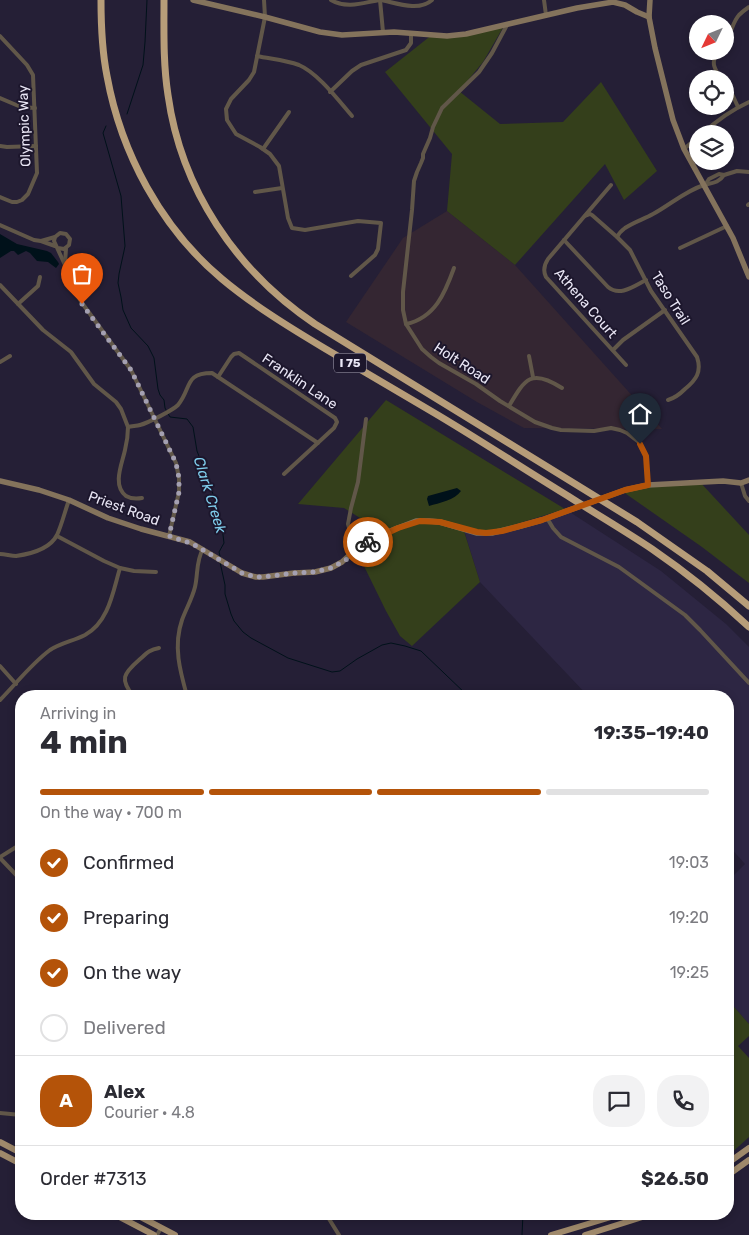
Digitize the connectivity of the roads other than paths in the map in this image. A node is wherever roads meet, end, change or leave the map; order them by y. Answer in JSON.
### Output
{"nodes":[{"id":1,"x":101,"y":0,"type":"edge"},
{"id":2,"x":164,"y":0,"type":"edge"},
{"id":3,"x":193,"y":0,"type":"edge"},
{"id":4,"x":264,"y":0,"type":"edge"},
{"id":5,"x":330,"y":0,"type":"edge"},
{"id":6,"x":380,"y":0,"type":"edge"},
{"id":7,"x":432,"y":0,"type":"edge"},
{"id":8,"x":544,"y":0,"type":"edge"},
{"id":9,"x":650,"y":0,"type":"edge"},
{"id":10,"x":749,"y":7,"type":"edge"},
{"id":11,"x":546,"y":15,"type":"junction"},
{"id":12,"x":265,"y":17,"type":"junction"},
{"id":13,"x":649,"y":17,"type":"junction"},
{"id":14,"x":734,"y":23,"type":"edge"},
{"id":15,"x":507,"y":24,"type":"junction"},
{"id":16,"x":384,"y":32,"type":"junction"},
{"id":17,"x":411,"y":33,"type":"junction"},
{"id":18,"x":0,"y":36,"type":"edge"},
{"id":19,"x":257,"y":56,"type":"junction"},
{"id":20,"x":330,"y":92,"type":"junction"},
{"id":21,"x":0,"y":98,"type":"edge"},
{"id":22,"x":734,"y":98,"type":"edge"},
{"id":23,"x":749,"y":102,"type":"edge"},
{"id":24,"x":738,"y":107,"type":"junction"},
{"id":25,"x":35,"y":108,"type":"junction"},
{"id":26,"x":288,"y":112,"type":"dead end"},
{"id":27,"x":352,"y":116,"type":"dead end"},
{"id":28,"x":712,"y":125,"type":"edge"},
{"id":29,"x":689,"y":144,"type":"edge"},
{"id":30,"x":0,"y":146,"type":"edge"},
{"id":31,"x":36,"y":146,"type":"junction"},
{"id":32,"x":684,"y":148,"type":"junction"},
{"id":33,"x":263,"y":149,"type":"junction"},
{"id":34,"x":749,"y":172,"type":"edge"},
{"id":35,"x":611,"y":185,"type":"dead end"},
{"id":36,"x":705,"y":185,"type":"junction"},
{"id":37,"x":282,"y":188,"type":"junction"},
{"id":38,"x":255,"y":192,"type":"dead end"},
{"id":39,"x":0,"y":197,"type":"edge"},
{"id":40,"x":585,"y":216,"type":"junction"},
{"id":41,"x":0,"y":225,"type":"edge"},
{"id":42,"x":727,"y":226,"type":"junction"},
{"id":43,"x":55,"y":237,"type":"junction"},
{"id":44,"x":617,"y":237,"type":"junction"},
{"id":45,"x":564,"y":240,"type":"junction"},
{"id":46,"x":40,"y":241,"type":"junction"},
{"id":47,"x":56,"y":247,"type":"junction"},
{"id":48,"x":66,"y":248,"type":"junction"},
{"id":49,"x":680,"y":248,"type":"dead end"},
{"id":50,"x":746,"y":262,"type":"edge"},
{"id":51,"x":65,"y":265,"type":"junction"},
{"id":52,"x":454,"y":268,"type":"dead end"},
{"id":53,"x":352,"y":276,"type":"dead end"},
{"id":54,"x":40,"y":277,"type":"dead end"},
{"id":55,"x":749,"y":277,"type":"edge"},
{"id":56,"x":646,"y":280,"type":"junction"},
{"id":57,"x":0,"y":284,"type":"edge"},
{"id":58,"x":18,"y":304,"type":"junction"},
{"id":59,"x":665,"y":310,"type":"junction"},
{"id":60,"x":406,"y":324,"type":"junction"},
{"id":61,"x":613,"y":350,"type":"junction"},
{"id":62,"x":10,"y":356,"type":"dead end"},
{"id":63,"x":529,"y":356,"type":"dead end"},
{"id":64,"x":0,"y":362,"type":"edge"},
{"id":65,"x":626,"y":365,"type":"dead end"},
{"id":66,"x":218,"y":377,"type":"junction"},
{"id":67,"x":533,"y":377,"type":"junction"},
{"id":68,"x":562,"y":388,"type":"dead end"},
{"id":69,"x":668,"y":400,"type":"dead end"},
{"id":70,"x":509,"y":406,"type":"junction"},
{"id":71,"x":155,"y":418,"type":"junction"},
{"id":72,"x":366,"y":419,"type":"dead end"},
{"id":73,"x":128,"y":427,"type":"junction"},
{"id":74,"x":318,"y":443,"type":"junction"},
{"id":75,"x":284,"y":474,"type":"dead end"},
{"id":76,"x":749,"y":480,"type":"edge"},
{"id":77,"x":0,"y":481,"type":"edge"},
{"id":78,"x":741,"y":482,"type":"junction"},
{"id":79,"x":648,"y":485,"type":"junction"},
{"id":80,"x":142,"y":498,"type":"dead end"},
{"id":81,"x":68,"y":500,"type":"junction"},
{"id":82,"x":749,"y":501,"type":"edge"},
{"id":83,"x":547,"y":518,"type":"junction"},
{"id":84,"x":57,"y":536,"type":"junction"},
{"id":85,"x":169,"y":536,"type":"junction"},
{"id":86,"x":203,"y":549,"type":"junction"},
{"id":87,"x":355,"y":550,"type":"junction"},
{"id":88,"x":0,"y":554,"type":"edge"},
{"id":89,"x":120,"y":568,"type":"junction"},
{"id":90,"x":156,"y":572,"type":"dead end"},
{"id":91,"x":749,"y":606,"type":"edge"},
{"id":92,"x":749,"y":627,"type":"edge"},
{"id":93,"x":159,"y":648,"type":"dead end"},
{"id":94,"x":0,"y":666,"type":"edge"},
{"id":95,"x":749,"y":683,"type":"edge"},
{"id":96,"x":16,"y":684,"type":"junction"},
{"id":97,"x":129,"y":690,"type":"edge"},
{"id":98,"x":185,"y":690,"type":"edge"},
{"id":99,"x":0,"y":700,"type":"edge"},
{"id":100,"x":15,"y":848,"type":"edge"},
{"id":101,"x":0,"y":857,"type":"edge"},
{"id":102,"x":15,"y":873,"type":"edge"},
{"id":103,"x":0,"y":1114,"type":"edge"},
{"id":104,"x":15,"y":1115,"type":"edge"},
{"id":105,"x":0,"y":1142,"type":"edge"},
{"id":106,"x":749,"y":1148,"type":"edge"},
{"id":107,"x":15,"y":1150,"type":"edge"},
{"id":108,"x":0,"y":1153,"type":"edge"},
{"id":109,"x":734,"y":1159,"type":"edge"},
{"id":110,"x":748,"y":1160,"type":"edge"},
{"id":111,"x":15,"y":1161,"type":"edge"},
{"id":112,"x":734,"y":1171,"type":"edge"},
{"id":113,"x":126,"y":1220,"type":"edge"},
{"id":114,"x":146,"y":1220,"type":"edge"},
{"id":115,"x":330,"y":1220,"type":"edge"},
{"id":116,"x":602,"y":1220,"type":"edge"},
{"id":117,"x":633,"y":1220,"type":"edge"},
{"id":118,"x":161,"y":1228,"type":"junction"},
{"id":119,"x":155,"y":1235,"type":"edge"},
{"id":120,"x":175,"y":1235,"type":"edge"},
{"id":121,"x":339,"y":1235,"type":"edge"},
{"id":122,"x":552,"y":1235,"type":"edge"},
{"id":123,"x":585,"y":1235,"type":"edge"}],
"edges":[{"from":1,"to":92,"type":"highway","number":"I 75"},
{"from":2,"to":91,"type":"highway","number":"I 75"},
{"from":3,"to":12,"type":"street"},
{"from":4,"to":12,"type":"street"},
{"from":5,"to":6,"type":"street"},
{"from":6,"to":7,"type":"street"},
{"from":6,"to":16,"type":"street"},
{"from":8,"to":11,"type":"street"},
{"from":9,"to":13,"type":"street"},
{"from":10,"to":14,"type":"street"},
{"from":11,"to":13,"type":"street"},
{"from":11,"to":15,"type":"street"},
{"from":12,"to":16,"type":"street"},
{"from":12,"to":19,"type":"street"},
{"from":13,"to":32,"type":"street"},
{"from":15,"to":17,"type":"street"},
{"from":15,"to":60,"type":"street","name":"Holt Road"},
{"from":16,"to":17,"type":"street"},
{"from":17,"to":20,"type":"street"},
{"from":18,"to":25,"type":"street","name":"Olympic Way"},
{"from":19,"to":20,"type":"street"},
{"from":19,"to":33,"type":"street"},
{"from":20,"to":27,"type":"street"},
{"from":21,"to":25,"type":"street"},
{"from":22,"to":24,"type":"street"},
{"from":23,"to":24,"type":"street"},
{"from":24,"to":28,"type":"street"},
{"from":25,"to":31,"type":"street","name":"Olympic Way"},
{"from":26,"to":33,"type":"street"},
{"from":29,"to":32,"type":"street"},
{"from":30,"to":31,"type":"street"},
{"from":31,"to":39,"type":"street","name":"Olympic Way"},
{"from":32,"to":36,"type":"street"},
{"from":33,"to":37,"type":"street"},
{"from":34,"to":36,"type":"street"},
{"from":35,"to":40,"type":"street","name":"Athena Court"},
{"from":36,"to":42,"type":"street"},
{"from":36,"to":44,"type":"street"},
{"from":37,"to":38,"type":"street"},
{"from":37,"to":53,"type":"street"},
{"from":40,"to":44,"type":"street","name":"Taso Trail"},
{"from":40,"to":45,"type":"street","name":"Athena Court"},
{"from":41,"to":46,"type":"street"},
{"from":42,"to":49,"type":"street"},
{"from":42,"to":50,"type":"street"},
{"from":43,"to":46,"type":"street"},
{"from":43,"to":47,"type":"street"},
{"from":43,"to":48,"type":"street"},
{"from":44,"to":56,"type":"street","name":"Taso Trail"},
{"from":45,"to":56,"type":"street"},
{"from":45,"to":61,"type":"street","name":"Athena Court"},
{"from":46,"to":47,"type":"street"},
{"from":47,"to":48,"type":"street"},
{"from":47,"to":51,"type":"street"},
{"from":48,"to":51,"type":"street"},
{"from":50,"to":55,"type":"street"},
{"from":51,"to":71,"type":"street"},
{"from":52,"to":60,"type":"street"},
{"from":54,"to":58,"type":"street"},
{"from":56,"to":59,"type":"street","name":"Taso Trail"},
{"from":57,"to":58,"type":"street"},
{"from":58,"to":73,"type":"street"},
{"from":59,"to":61,"type":"street"},
{"from":59,"to":69,"type":"street","name":"Taso Trail"},
{"from":60,"to":70,"type":"street","name":"Holt Road"},
{"from":61,"to":65,"type":"street","name":"Athena Court"},
{"from":62,"to":64,"type":"street"},
{"from":63,"to":67,"type":"street"},
{"from":66,"to":71,"type":"street"},
{"from":66,"to":74,"type":"street"},
{"from":66,"to":74,"type":"street","name":"Franklin Lane"},
{"from":67,"to":68,"type":"street"},
{"from":67,"to":70,"type":"street"},
{"from":70,"to":79,"type":"street","name":"Holt Road"},
{"from":71,"to":73,"type":"street"},
{"from":71,"to":85,"type":"street"},
{"from":72,"to":87,"type":"street"},
{"from":73,"to":80,"type":"street"},
{"from":74,"to":75,"type":"street","name":"Franklin Lane"},
{"from":76,"to":78,"type":"street","name":"Priest Road"},
{"from":77,"to":81,"type":"street","name":"Priest Road"},
{"from":78,"to":79,"type":"street","name":"Priest Road"},
{"from":78,"to":82,"type":"street"},
{"from":79,"to":83,"type":"street","name":"Priest Road"},
{"from":81,"to":84,"type":"street"},
{"from":81,"to":85,"type":"street","name":"Priest Road"},
{"from":83,"to":87,"type":"street","name":"Priest Road"},
{"from":83,"to":95,"type":"street"},
{"from":84,"to":88,"type":"street"},
{"from":84,"to":89,"type":"street"},
{"from":85,"to":86,"type":"street","name":"Priest Road"},
{"from":86,"to":87,"type":"street","name":"Priest Road"},
{"from":86,"to":98,"type":"street"},
{"from":89,"to":90,"type":"street"},
{"from":89,"to":96,"type":"street"},
{"from":93,"to":97,"type":"street"},
{"from":94,"to":96,"type":"street"},
{"from":96,"to":99,"type":"street"},
{"from":100,"to":101,"type":"street"},
{"from":101,"to":102,"type":"street"},
{"from":103,"to":104,"type":"street"},
{"from":105,"to":107,"type":"main road"},
{"from":106,"to":109,"type":"main road"},
{"from":108,"to":111,"type":"main road"},
{"from":110,"to":112,"type":"main road"},
{"from":113,"to":119,"type":"main road"},
{"from":114,"to":118,"type":"main road"},
{"from":115,"to":121,"type":"street"},
{"from":116,"to":122,"type":"main road"},
{"from":117,"to":123,"type":"main road"},
{"from":118,"to":119,"type":"street"},
{"from":118,"to":120,"type":"main road"}]}
